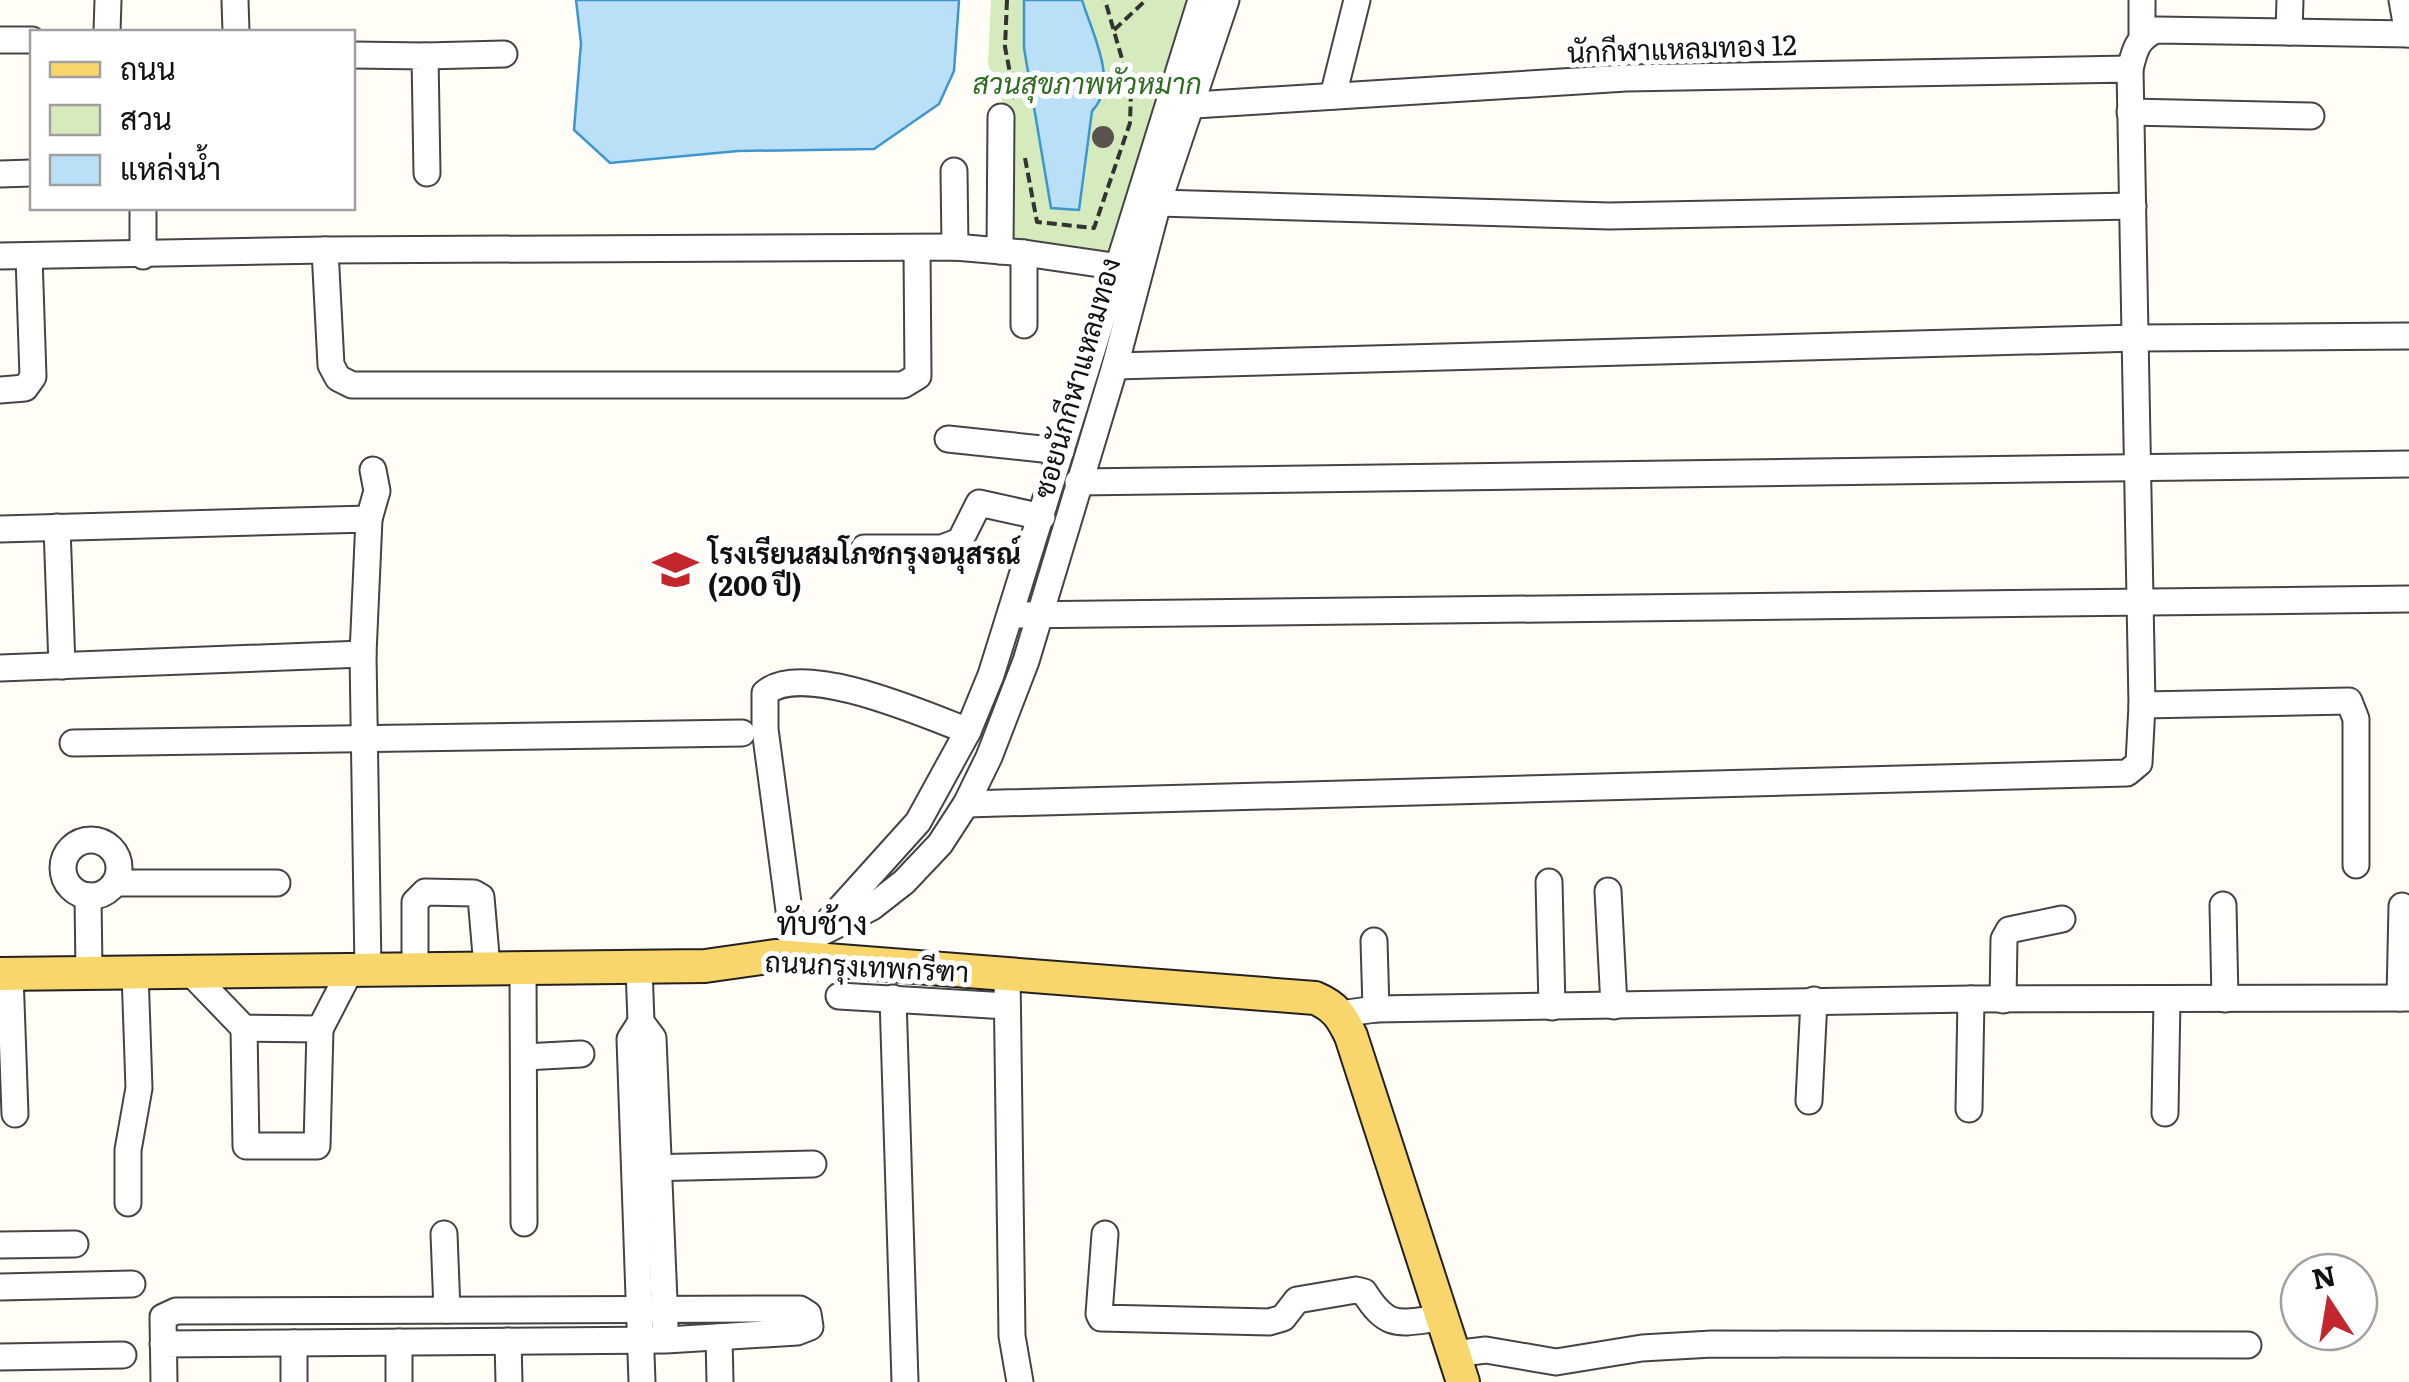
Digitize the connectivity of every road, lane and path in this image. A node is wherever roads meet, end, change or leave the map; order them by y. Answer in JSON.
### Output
{"nodes":[{"id":1,"x":108,"y":0,"type":"edge"},
{"id":2,"x":235,"y":0,"type":"edge"},
{"id":3,"x":1007,"y":0,"type":"edge"},
{"id":4,"x":1104,"y":0,"type":"edge"},
{"id":5,"x":1146,"y":0,"type":"edge"},
{"id":6,"x":1201,"y":0,"type":"edge"},
{"id":7,"x":1226,"y":0,"type":"edge"},
{"id":8,"x":1356,"y":0,"type":"edge"},
{"id":9,"x":2142,"y":0,"type":"edge"},
{"id":10,"x":2290,"y":0,"type":"edge"},
{"id":11,"x":2402,"y":0,"type":"edge"},
{"id":12,"x":107,"y":30,"type":"edge"},
{"id":13,"x":236,"y":30,"type":"edge"},
{"id":14,"x":1114,"y":30,"type":"junction"},
{"id":15,"x":2290,"y":32,"type":"junction"},
{"id":16,"x":2408,"y":34,"type":"edge"},
{"id":17,"x":2142,"y":36,"type":"junction"},
{"id":18,"x":0,"y":40,"type":"edge"},
{"id":19,"x":30,"y":40,"type":"edge"},
{"id":20,"x":504,"y":54,"type":"dead end"},
{"id":21,"x":355,"y":55,"type":"edge"},
{"id":22,"x":425,"y":56,"type":"junction"},
{"id":23,"x":2130,"y":69,"type":"junction"},
{"id":24,"x":1333,"y":96,"type":"junction"},
{"id":25,"x":1194,"y":105,"type":"junction"},
{"id":26,"x":1008,"y":111,"type":"joint"},
{"id":27,"x":2130,"y":112,"type":"junction"},
{"id":28,"x":2311,"y":116,"type":"dead end"},
{"id":29,"x":1023,"y":144,"type":"dead end"},
{"id":30,"x":954,"y":172,"type":"dead end"},
{"id":31,"x":30,"y":173,"type":"edge"},
{"id":32,"x":426,"y":173,"type":"dead end"},
{"id":33,"x":0,"y":174,"type":"edge"},
{"id":34,"x":1158,"y":203,"type":"junction"},
{"id":35,"x":2132,"y":206,"type":"junction"},
{"id":36,"x":143,"y":210,"type":"edge"},
{"id":37,"x":955,"y":247,"type":"junction"},
{"id":38,"x":916,"y":249,"type":"junction"},
{"id":39,"x":325,"y":250,"type":"junction"},
{"id":40,"x":1012,"y":252,"type":"junction"},
{"id":41,"x":0,"y":256,"type":"edge"},
{"id":42,"x":30,"y":256,"type":"junction"},
{"id":43,"x":144,"y":256,"type":"junction"},
{"id":44,"x":1120,"y":267,"type":"junction"},
{"id":45,"x":1024,"y":326,"type":"dead end"},
{"id":46,"x":2409,"y":336,"type":"edge"},
{"id":47,"x":2137,"y":338,"type":"junction"},
{"id":48,"x":1115,"y":366,"type":"junction"},
{"id":49,"x":0,"y":390,"type":"edge"},
{"id":50,"x":948,"y":439,"type":"dead end"},
{"id":51,"x":1061,"y":451,"type":"junction"},
{"id":52,"x":2409,"y":464,"type":"edge"},
{"id":53,"x":2136,"y":466,"type":"junction"},
{"id":54,"x":373,"y":470,"type":"dead end"},
{"id":55,"x":1078,"y":482,"type":"junction"},
{"id":56,"x":1042,"y":517,"type":"junction"},
{"id":57,"x":369,"y":518,"type":"junction"},
{"id":58,"x":58,"y":527,"type":"junction"},
{"id":59,"x":0,"y":529,"type":"edge"},
{"id":60,"x":864,"y":548,"type":"dead end"},
{"id":61,"x":2409,"y":599,"type":"edge"},
{"id":62,"x":2139,"y":602,"type":"junction"},
{"id":63,"x":1012,"y":615,"type":"junction"},
{"id":64,"x":1040,"y":616,"type":"junction"},
{"id":65,"x":364,"y":654,"type":"junction"},
{"id":66,"x":62,"y":666,"type":"junction"},
{"id":67,"x":0,"y":668,"type":"edge"},
{"id":68,"x":2142,"y":704,"type":"junction"},
{"id":69,"x":968,"y":731,"type":"junction"},
{"id":70,"x":742,"y":733,"type":"dead end"},
{"id":71,"x":364,"y":738,"type":"junction"},
{"id":72,"x":73,"y":743,"type":"dead end"},
{"id":73,"x":966,"y":804,"type":"junction"},
{"id":74,"x":2356,"y":865,"type":"dead end"},
{"id":75,"x":1550,"y":882,"type":"dead end"},
{"id":76,"x":115,"y":883,"type":"junction"},
{"id":77,"x":277,"y":883,"type":"dead end"},
{"id":78,"x":1608,"y":891,"type":"dead end"},
{"id":79,"x":88,"y":896,"type":"junction"},
{"id":80,"x":2224,"y":905,"type":"dead end"},
{"id":81,"x":2402,"y":906,"type":"dead end"},
{"id":82,"x":2062,"y":919,"type":"dead end"},
{"id":83,"x":1374,"y":941,"type":"dead end"},
{"id":84,"x":795,"y":946,"type":"junction"},
{"id":85,"x":487,"y":967,"type":"junction"},
{"id":86,"x":523,"y":967,"type":"junction"},
{"id":87,"x":638,"y":967,"type":"junction"},
{"id":88,"x":415,"y":968,"type":"junction"},
{"id":89,"x":360,"y":969,"type":"junction"},
{"id":90,"x":189,"y":971,"type":"junction"},
{"id":91,"x":89,"y":972,"type":"junction"},
{"id":92,"x":134,"y":972,"type":"junction"},
{"id":93,"x":5,"y":974,"type":"edge"},
{"id":94,"x":1007,"y":990,"type":"junction"},
{"id":95,"x":839,"y":996,"type":"dead end"},
{"id":96,"x":893,"y":998,"type":"junction"},
{"id":97,"x":1971,"y":998,"type":"junction"},
{"id":98,"x":2405,"y":998,"type":"edge"},
{"id":99,"x":2167,"y":999,"type":"junction"},
{"id":100,"x":2225,"y":999,"type":"junction"},
{"id":101,"x":1814,"y":1000,"type":"junction"},
{"id":102,"x":2003,"y":1000,"type":"junction"},
{"id":103,"x":1552,"y":1006,"type":"junction"},
{"id":104,"x":1614,"y":1006,"type":"junction"},
{"id":105,"x":1376,"y":1009,"type":"junction"},
{"id":106,"x":1340,"y":1014,"type":"junction"},
{"id":107,"x":642,"y":1022,"type":"junction"},
{"id":108,"x":244,"y":1028,"type":"junction"},
{"id":109,"x":320,"y":1028,"type":"junction"},
{"id":110,"x":581,"y":1054,"type":"dead end"},
{"id":111,"x":524,"y":1057,"type":"junction"},
{"id":112,"x":1809,"y":1100,"type":"dead end"},
{"id":113,"x":1969,"y":1109,"type":"dead end"},
{"id":114,"x":2165,"y":1113,"type":"dead end"},
{"id":115,"x":16,"y":1114,"type":"dead end"},
{"id":116,"x":813,"y":1164,"type":"dead end"},
{"id":117,"x":661,"y":1166,"type":"junction"},
{"id":118,"x":634,"y":1168,"type":"junction"},
{"id":119,"x":128,"y":1202,"type":"dead end"},
{"id":120,"x":524,"y":1223,"type":"dead end"},
{"id":121,"x":444,"y":1234,"type":"dead end"},
{"id":122,"x":1104,"y":1234,"type":"dead end"},
{"id":123,"x":74,"y":1244,"type":"dead end"},
{"id":124,"x":0,"y":1245,"type":"edge"},
{"id":125,"x":132,"y":1284,"type":"dead end"},
{"id":126,"x":0,"y":1287,"type":"edge"},
{"id":127,"x":446,"y":1310,"type":"junction"},
{"id":128,"x":653,"y":1310,"type":"junction"},
{"id":129,"x":1440,"y":1318,"type":"junction"},
{"id":130,"x":719,"y":1337,"type":"junction"},
{"id":131,"x":654,"y":1340,"type":"junction"},
{"id":132,"x":508,"y":1341,"type":"junction"},
{"id":133,"x":399,"y":1342,"type":"junction"},
{"id":134,"x":294,"y":1343,"type":"junction"},
{"id":135,"x":163,"y":1344,"type":"junction"},
{"id":136,"x":2248,"y":1345,"type":"dead end"},
{"id":137,"x":124,"y":1355,"type":"dead end"},
{"id":138,"x":0,"y":1358,"type":"edge"},
{"id":139,"x":1458,"y":1368,"type":"edge"},
{"id":140,"x":164,"y":1382,"type":"edge"},
{"id":141,"x":294,"y":1382,"type":"edge"},
{"id":142,"x":400,"y":1382,"type":"edge"},
{"id":143,"x":509,"y":1382,"type":"edge"},
{"id":144,"x":642,"y":1382,"type":"edge"},
{"id":145,"x":720,"y":1382,"type":"edge"},
{"id":146,"x":905,"y":1382,"type":"edge"},
{"id":147,"x":1020,"y":1382,"type":"edge"}],
"edges":[{"from":1,"to":12,"type":"street"},
{"from":2,"to":13,"type":"street"},
{"from":3,"to":26,"type":"path"},
{"from":4,"to":14,"type":"path"},
{"from":5,"to":14,"type":"path"},
{"from":6,"to":44,"type":"street","name":"ซอยนักกีฬาแหลมทอง"},
{"from":7,"to":25,"type":"street","name":"ซอยนักกีฬาแหลมทอง"},
{"from":8,"to":24,"type":"street"},
{"from":9,"to":17,"type":"street"},
{"from":10,"to":15,"type":"street"},
{"from":11,"to":16,"type":"street"},
{"from":14,"to":29,"type":"path"},
{"from":15,"to":16,"type":"street"},
{"from":15,"to":17,"type":"street"},
{"from":17,"to":23,"type":"street"},
{"from":18,"to":19,"type":"street"},
{"from":20,"to":22,"type":"street"},
{"from":21,"to":22,"type":"street"},
{"from":22,"to":32,"type":"street"},
{"from":23,"to":24,"type":"street","name":"นักกีฬาแหลมทอง 12"},
{"from":23,"to":27,"type":"street"},
{"from":24,"to":25,"type":"street","name":"นักกีฬาแหลมทอง 12"},
{"from":25,"to":34,"type":"street","name":"ซอยนักกีฬาแหลมทอง"},
{"from":26,"to":40,"type":"street"},
{"from":27,"to":28,"type":"street"},
{"from":27,"to":35,"type":"street"},
{"from":30,"to":37,"type":"street"},
{"from":31,"to":33,"type":"street"},
{"from":34,"to":35,"type":"street"},
{"from":34,"to":48,"type":"street","name":"ซอยนักกีฬาแหลมทอง"},
{"from":35,"to":47,"type":"street"},
{"from":36,"to":43,"type":"street"},
{"from":37,"to":38,"type":"street"},
{"from":37,"to":40,"type":"street"},
{"from":38,"to":39,"type":"street"},
{"from":38,"to":39,"type":"street"},
{"from":39,"to":43,"type":"street"},
{"from":40,"to":44,"type":"street"},
{"from":40,"to":45,"type":"street"},
{"from":41,"to":42,"type":"street"},
{"from":42,"to":43,"type":"street"},
{"from":42,"to":49,"type":"street"},
{"from":44,"to":51,"type":"street","name":"ซอยนักกีฬาแหลมทอง"},
{"from":46,"to":47,"type":"street"},
{"from":47,"to":48,"type":"street"},
{"from":47,"to":53,"type":"street"},
{"from":48,"to":55,"type":"street","name":"ซอยนักกีฬาแหลมทอง"},
{"from":50,"to":51,"type":"street"},
{"from":51,"to":56,"type":"street","name":"ซอยนักกีฬาแหลมทอง"},
{"from":52,"to":53,"type":"street"},
{"from":53,"to":55,"type":"street"},
{"from":53,"to":62,"type":"street"},
{"from":54,"to":57,"type":"street"},
{"from":55,"to":64,"type":"street","name":"ซอยนักกีฬาแหลมทอง"},
{"from":56,"to":60,"type":"street"},
{"from":56,"to":63,"type":"street","name":"ซอยนักกีฬาแหลมทอง"},
{"from":57,"to":58,"type":"street"},
{"from":57,"to":65,"type":"street"},
{"from":58,"to":59,"type":"street"},
{"from":58,"to":66,"type":"street"},
{"from":61,"to":62,"type":"street"},
{"from":62,"to":64,"type":"street"},
{"from":62,"to":68,"type":"street"},
{"from":63,"to":64,"type":"street"},
{"from":63,"to":69,"type":"street","name":"ซอยนักกีฬาแหลมทอง"},
{"from":64,"to":73,"type":"street","name":"ซอยนักกีฬาแหลมทอง"},
{"from":65,"to":66,"type":"street"},
{"from":65,"to":71,"type":"street"},
{"from":66,"to":67,"type":"street"},
{"from":68,"to":73,"type":"street"},
{"from":68,"to":74,"type":"street"},
{"from":69,"to":84,"type":"street","name":"ซอยนักกีฬาแหลมทอง"},
{"from":69,"to":84,"type":"street"},
{"from":70,"to":71,"type":"street"},
{"from":71,"to":72,"type":"street"},
{"from":71,"to":89,"type":"street"},
{"from":73,"to":84,"type":"street","name":"ซอยนักกีฬาแหลมทอง"},
{"from":75,"to":103,"type":"street"},
{"from":76,"to":77,"type":"street"},
{"from":76,"to":79,"type":"street"},
{"from":76,"to":79,"type":"street"},
{"from":78,"to":104,"type":"street"},
{"from":79,"to":91,"type":"street"},
{"from":80,"to":100,"type":"street"},
{"from":81,"to":98,"type":"street"},
{"from":82,"to":102,"type":"street"},
{"from":83,"to":105,"type":"street"},
{"from":84,"to":87,"type":"main road","name":"ถนนกรุงเทพกรีฑา"},
{"from":84,"to":94,"type":"main road","name":"ถนนกรุงเทพกรีฑา"},
{"from":85,"to":86,"type":"main road","name":"ถนนกรุงเทพกรีฑา"},
{"from":85,"to":88,"type":"main road","name":"ถนนกรุงเทพกรีฑา"},
{"from":85,"to":88,"type":"street"},
{"from":86,"to":87,"type":"main road","name":"ถนนกรุงเทพกรีฑา"},
{"from":86,"to":111,"type":"street"},
{"from":87,"to":107,"type":"street"},
{"from":88,"to":89,"type":"main road","name":"ถนนกรุงเทพกรีฑา"},
{"from":89,"to":90,"type":"main road","name":"ถนนกรุงเทพกรีฑา"},
{"from":89,"to":109,"type":"street"},
{"from":90,"to":92,"type":"main road","name":"ถนนกรุงเทพกรีฑา"},
{"from":90,"to":108,"type":"street"},
{"from":91,"to":92,"type":"main road","name":"ถนนกรุงเทพกรีฑา"},
{"from":91,"to":93,"type":"main road","name":"ถนนกรุงเทพกรีฑา"},
{"from":92,"to":119,"type":"street"},
{"from":93,"to":115,"type":"street"},
{"from":94,"to":96,"type":"street"},
{"from":94,"to":106,"type":"main road","name":"ถนนกรุงเทพกรีฑา"},
{"from":94,"to":147,"type":"street"},
{"from":95,"to":96,"type":"street"},
{"from":96,"to":146,"type":"street"},
{"from":97,"to":101,"type":"street"},
{"from":97,"to":102,"type":"street"},
{"from":97,"to":113,"type":"street"},
{"from":98,"to":100,"type":"street"},
{"from":99,"to":100,"type":"street"},
{"from":99,"to":102,"type":"street"},
{"from":99,"to":114,"type":"street"},
{"from":101,"to":104,"type":"street"},
{"from":101,"to":112,"type":"street"},
{"from":103,"to":104,"type":"street"},
{"from":103,"to":105,"type":"street"},
{"from":105,"to":106,"type":"street"},
{"from":106,"to":129,"type":"main road"},
{"from":107,"to":117,"type":"street"},
{"from":107,"to":118,"type":"street"},
{"from":108,"to":109,"type":"street"},
{"from":108,"to":109,"type":"street"},
{"from":110,"to":111,"type":"street"},
{"from":111,"to":120,"type":"street"},
{"from":116,"to":117,"type":"street"},
{"from":117,"to":118,"type":"street"},
{"from":117,"to":128,"type":"street"},
{"from":118,"to":128,"type":"street"},
{"from":121,"to":127,"type":"street"},
{"from":122,"to":129,"type":"street"},
{"from":123,"to":124,"type":"street"},
{"from":125,"to":126,"type":"street"},
{"from":127,"to":128,"type":"street"},
{"from":127,"to":135,"type":"street"},
{"from":128,"to":130,"type":"street"},
{"from":128,"to":131,"type":"street"},
{"from":129,"to":139,"type":"main road"},
{"from":130,"to":131,"type":"street"},
{"from":130,"to":145,"type":"street"},
{"from":131,"to":132,"type":"street"},
{"from":131,"to":144,"type":"street"},
{"from":132,"to":133,"type":"street"},
{"from":132,"to":143,"type":"street"},
{"from":133,"to":134,"type":"street"},
{"from":133,"to":142,"type":"street"},
{"from":134,"to":135,"type":"street"},
{"from":134,"to":141,"type":"street"},
{"from":135,"to":140,"type":"street"},
{"from":136,"to":139,"type":"street"},
{"from":137,"to":138,"type":"street"}]}
